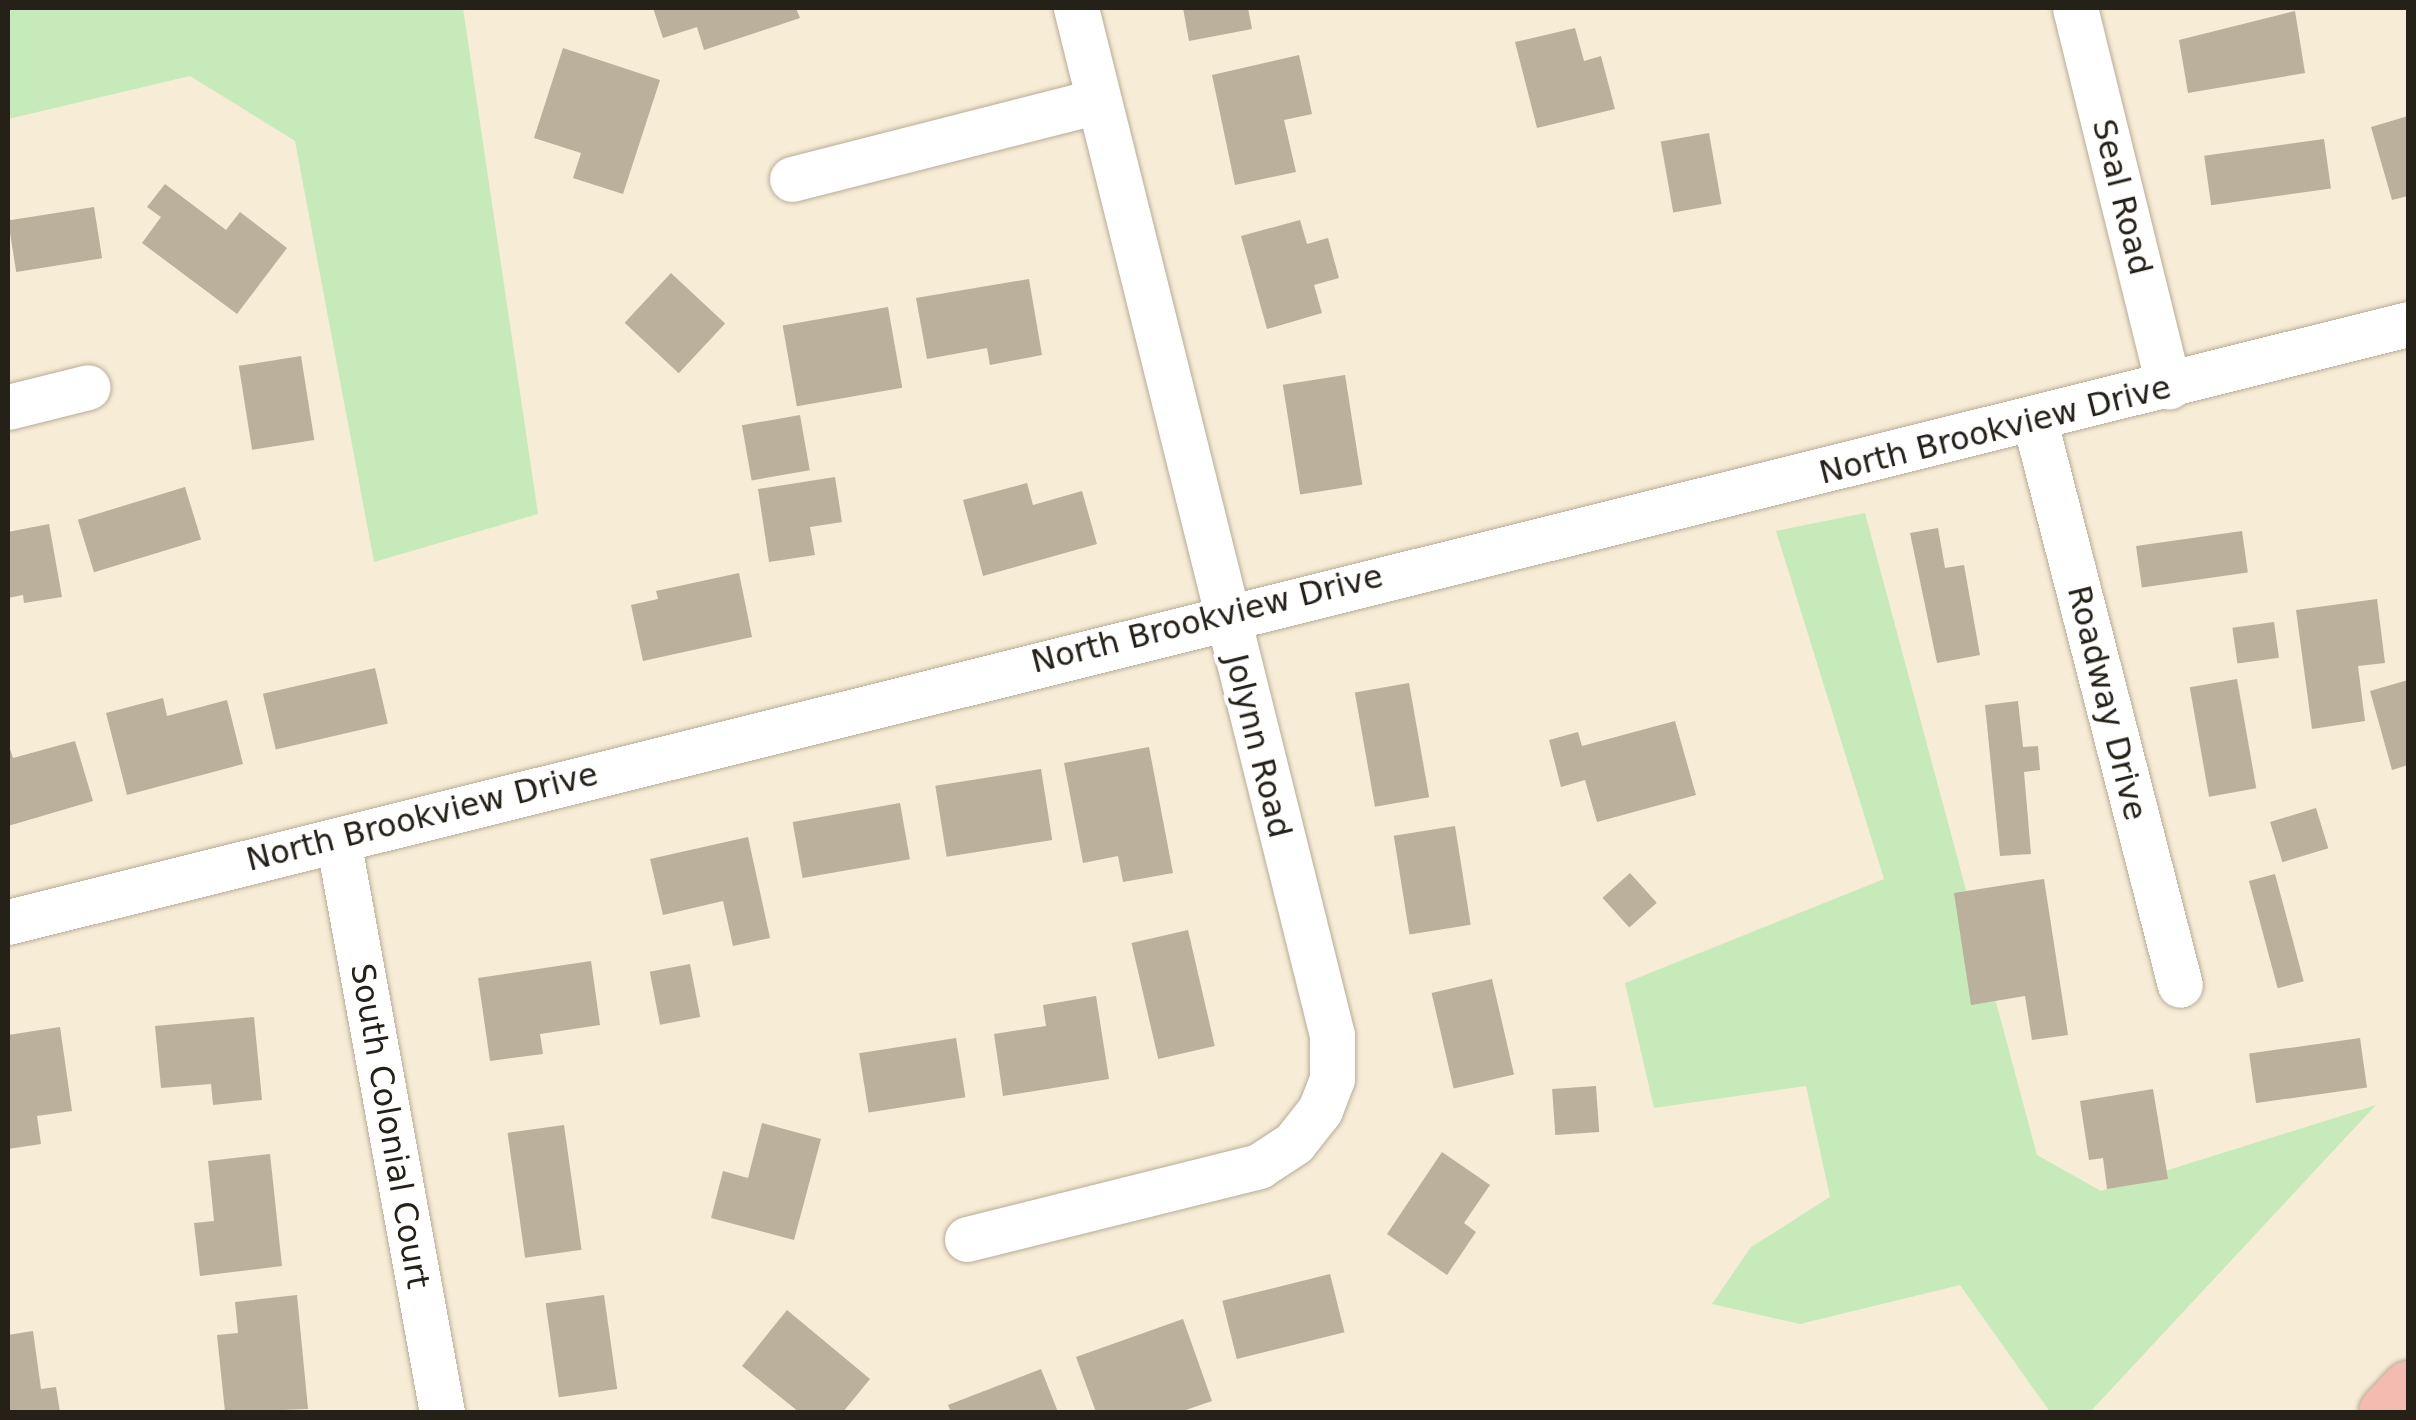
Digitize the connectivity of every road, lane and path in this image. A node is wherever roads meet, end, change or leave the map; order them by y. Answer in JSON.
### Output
{"nodes":[{"id":1,"x":1076,"y":8,"type":"edge"},
{"id":2,"x":2075,"y":8,"type":"edge"},
{"id":3,"x":1097,"y":101,"type":"junction"},
{"id":4,"x":792,"y":179,"type":"dead end"},
{"id":5,"x":2408,"y":324,"type":"edge"},
{"id":6,"x":88,"y":387,"type":"dead end"},
{"id":7,"x":2169,"y":388,"type":"junction"},
{"id":8,"x":8,"y":407,"type":"edge"},
{"id":9,"x":2034,"y":422,"type":"junction"},
{"id":10,"x":1224,"y":614,"type":"junction"},
{"id":11,"x":338,"y":840,"type":"junction"},
{"id":12,"x":8,"y":922,"type":"edge"},
{"id":13,"x":2180,"y":985,"type":"dead end"},
{"id":14,"x":967,"y":1239,"type":"dead end"},
{"id":15,"x":2408,"y":1388,"type":"edge"},
{"id":16,"x":442,"y":1412,"type":"edge"},
{"id":17,"x":2386,"y":1412,"type":"edge"}],
"edges":[{"from":1,"to":3,"type":"street","name":"Jolynn Road"},
{"from":2,"to":7,"type":"street","name":"Seal Road"},
{"from":3,"to":4,"type":"street"},
{"from":3,"to":10,"type":"street","name":"Jolynn Road"},
{"from":5,"to":7,"type":"street","name":"North Brookview Drive"},
{"from":6,"to":8,"type":"street"},
{"from":7,"to":9,"type":"street","name":"North Brookview Drive"},
{"from":9,"to":10,"type":"street","name":"North Brookview Drive"},
{"from":9,"to":13,"type":"street","name":"Roadway Drive"},
{"from":10,"to":11,"type":"street","name":"North Brookview Drive"},
{"from":10,"to":14,"type":"street","name":"Jolynn Road"},
{"from":11,"to":12,"type":"street","name":"North Brookview Drive"},
{"from":11,"to":16,"type":"street","name":"South Colonial Court"},
{"from":15,"to":17,"type":"highway"}]}
